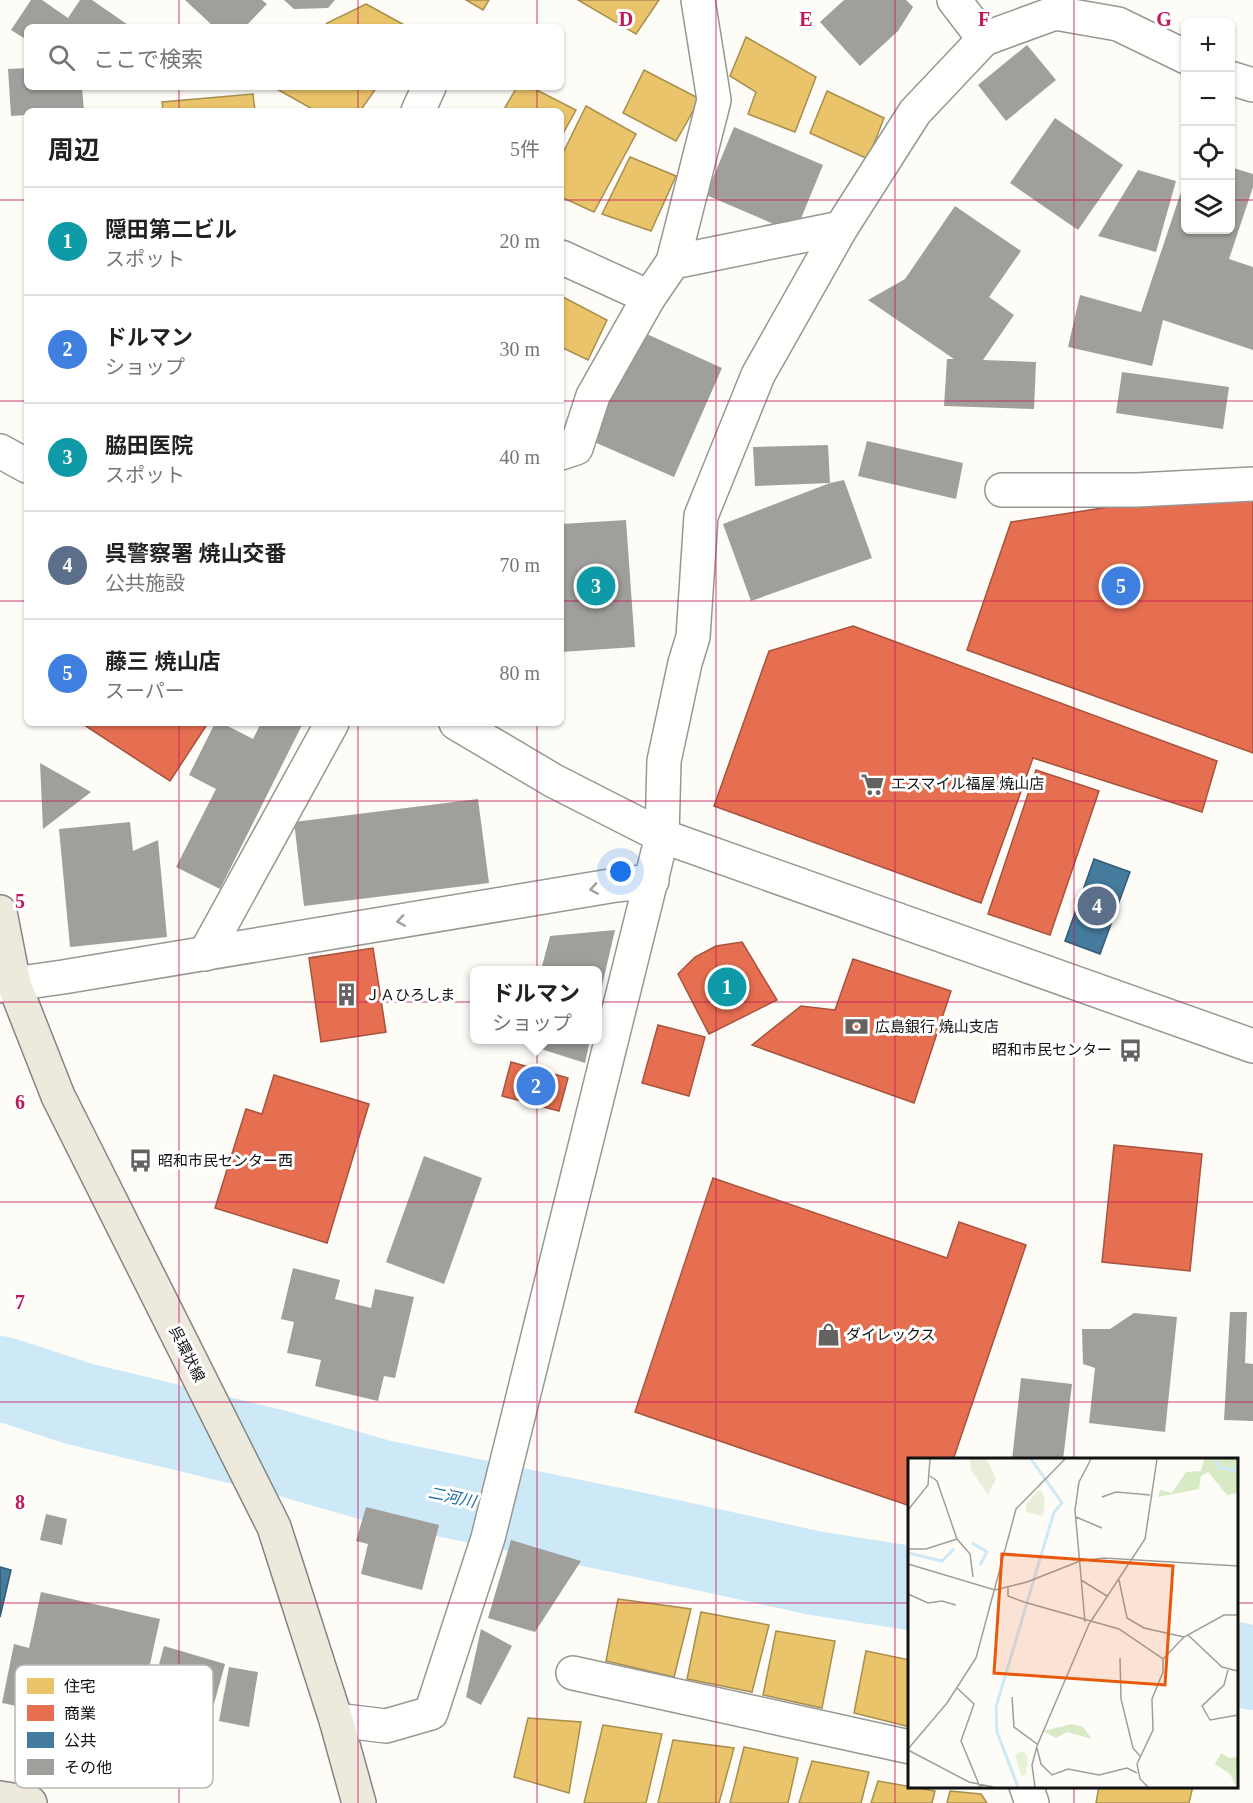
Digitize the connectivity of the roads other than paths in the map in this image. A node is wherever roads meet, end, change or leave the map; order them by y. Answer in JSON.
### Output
{"nodes":[{"id":1,"x":698,"y":0,"type":"edge"},
{"id":2,"x":954,"y":0,"type":"edge"},
{"id":3,"x":984,"y":39,"type":"junction"},
{"id":4,"x":1181,"y":55,"type":"edge"},
{"id":5,"x":1235,"y":80,"type":"edge"},
{"id":6,"x":1253,"y":85,"type":"edge"},
{"id":7,"x":428,"y":90,"type":"edge"},
{"id":8,"x":419,"y":108,"type":"edge"},
{"id":9,"x":841,"y":228,"type":"junction"},
{"id":10,"x":564,"y":258,"type":"edge"},
{"id":11,"x":673,"y":262,"type":"junction"},
{"id":12,"x":649,"y":297,"type":"junction"},
{"id":13,"x":0,"y":451,"type":"edge"},
{"id":14,"x":564,"y":452,"type":"edge"},
{"id":15,"x":24,"y":464,"type":"edge"},
{"id":16,"x":1253,"y":484,"type":"edge"},
{"id":17,"x":1002,"y":490,"type":"dead end"},
{"id":18,"x":330,"y":726,"type":"edge"},
{"id":19,"x":461,"y":726,"type":"edge"},
{"id":20,"x":663,"y":836,"type":"junction"},
{"id":21,"x":652,"y":881,"type":"junction"},
{"id":22,"x":0,"y":912,"type":"edge"},
{"id":23,"x":205,"y":954,"type":"junction"},
{"id":24,"x":7,"y":985,"type":"edge"},
{"id":25,"x":1253,"y":1046,"type":"edge"},
{"id":26,"x":573,"y":1673,"type":"dead end"},
{"id":27,"x":336,"y":1720,"type":"junction"},
{"id":28,"x":908,"y":1746,"type":"edge"},
{"id":29,"x":1027,"y":1788,"type":"edge"},
{"id":30,"x":0,"y":1798,"type":"edge"},
{"id":31,"x":30,"y":1803,"type":"edge"},
{"id":32,"x":359,"y":1803,"type":"edge"},
{"id":33,"x":1032,"y":1803,"type":"edge"}],
"edges":[{"from":1,"to":11,"type":"street"},
{"from":2,"to":3,"type":"street"},
{"from":3,"to":4,"type":"street"},
{"from":3,"to":9,"type":"street"},
{"from":5,"to":6,"type":"street"},
{"from":7,"to":8,"type":"street"},
{"from":9,"to":11,"type":"street"},
{"from":9,"to":20,"type":"street"},
{"from":10,"to":12,"type":"street"},
{"from":11,"to":12,"type":"street"},
{"from":12,"to":14,"type":"street"},
{"from":13,"to":15,"type":"street"},
{"from":16,"to":17,"type":"street"},
{"from":18,"to":23,"type":"street"},
{"from":19,"to":20,"type":"street"},
{"from":20,"to":21,"type":"street"},
{"from":20,"to":25,"type":"street"},
{"from":21,"to":23,"type":"street","one_way":true},
{"from":21,"to":27,"type":"street"},
{"from":22,"to":24,"type":"main road","name":"呉環状線"},
{"from":23,"to":24,"type":"street"},
{"from":24,"to":27,"type":"main road","name":"呉環状線"},
{"from":26,"to":28,"type":"street"},
{"from":27,"to":32,"type":"main road","name":"呉環状線"},
{"from":29,"to":33,"type":"street"},
{"from":30,"to":31,"type":"main road"}]}
